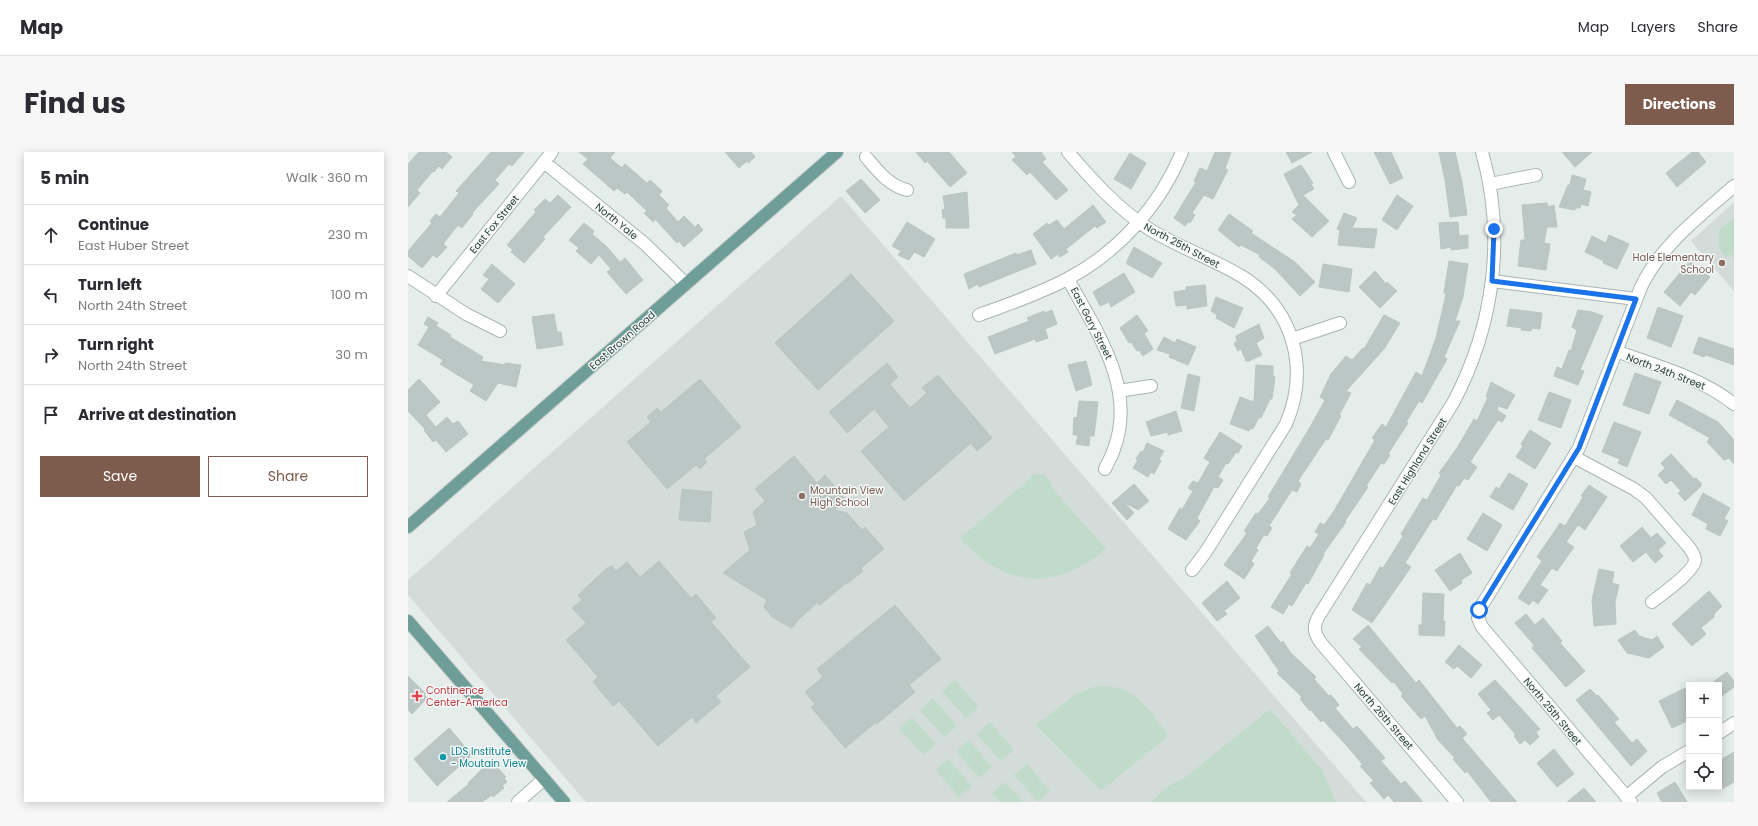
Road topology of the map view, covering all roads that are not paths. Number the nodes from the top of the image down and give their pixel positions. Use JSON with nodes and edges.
{"nodes":[{"id":1,"x":552,"y":152,"type":"edge"},
{"id":2,"x":837,"y":152,"type":"edge"},
{"id":3,"x":1068,"y":152,"type":"edge"},
{"id":4,"x":1182,"y":152,"type":"edge"},
{"id":5,"x":1334,"y":152,"type":"edge"},
{"id":6,"x":1482,"y":152,"type":"edge"},
{"id":7,"x":866,"y":157,"type":"dead end"},
{"id":8,"x":544,"y":162,"type":"junction"},
{"id":9,"x":1536,"y":175,"type":"dead end"},
{"id":10,"x":1349,"y":182,"type":"dead end"},
{"id":11,"x":1490,"y":184,"type":"junction"},
{"id":12,"x":1734,"y":186,"type":"edge"},
{"id":13,"x":907,"y":190,"type":"dead end"},
{"id":14,"x":1139,"y":222,"type":"junction"},
{"id":15,"x":408,"y":276,"type":"edge"},
{"id":16,"x":1068,"y":279,"type":"junction"},
{"id":17,"x":1492,"y":281,"type":"junction"},
{"id":18,"x":686,"y":284,"type":"junction"},
{"id":19,"x":436,"y":296,"type":"junction"},
{"id":20,"x":1636,"y":299,"type":"junction"},
{"id":21,"x":979,"y":315,"type":"dead end"},
{"id":22,"x":1340,"y":323,"type":"dead end"},
{"id":23,"x":500,"y":331,"type":"dead end"},
{"id":24,"x":1292,"y":339,"type":"junction"},
{"id":25,"x":1616,"y":351,"type":"junction"},
{"id":26,"x":1151,"y":386,"type":"dead end"},
{"id":27,"x":1120,"y":391,"type":"junction"},
{"id":28,"x":1734,"y":404,"type":"edge"},
{"id":29,"x":1574,"y":457,"type":"junction"},
{"id":30,"x":1105,"y":469,"type":"dead end"},
{"id":31,"x":408,"y":527,"type":"edge"},
{"id":32,"x":1192,"y":570,"type":"dead end"},
{"id":33,"x":1652,"y":602,"type":"dead end"},
{"id":34,"x":408,"y":621,"type":"edge"},
{"id":35,"x":1314,"y":629,"type":"joint"},
{"id":36,"x":1734,"y":723,"type":"edge"},
{"id":37,"x":1722,"y":731,"type":"edge"},
{"id":38,"x":1686,"y":753,"type":"edge"},
{"id":39,"x":544,"y":779,"type":"junction"},
{"id":40,"x":1628,"y":799,"type":"edge"},
{"id":41,"x":518,"y":802,"type":"edge"},
{"id":42,"x":564,"y":802,"type":"edge"},
{"id":43,"x":1457,"y":802,"type":"edge"}],
"edges":[{"from":1,"to":8,"type":"street","name":"East Fox Street"},
{"from":2,"to":18,"type":"main road","name":"East Brown Road"},
{"from":3,"to":14,"type":"street","name":"North 25th Street"},
{"from":4,"to":14,"type":"street"},
{"from":5,"to":10,"type":"street"},
{"from":6,"to":11,"type":"street"},
{"from":7,"to":13,"type":"street"},
{"from":8,"to":18,"type":"street","name":"North Yale"},
{"from":8,"to":19,"type":"street","name":"East Fox Street"},
{"from":9,"to":11,"type":"street"},
{"from":11,"to":17,"type":"street"},
{"from":12,"to":20,"type":"street"},
{"from":14,"to":16,"type":"street"},
{"from":14,"to":24,"type":"street","name":"North 25th Street"},
{"from":15,"to":19,"type":"street"},
{"from":16,"to":21,"type":"street"},
{"from":16,"to":27,"type":"street","name":"East Gary Street"},
{"from":17,"to":20,"type":"street"},
{"from":17,"to":35,"type":"street","name":"East Highland Street"},
{"from":18,"to":31,"type":"main road","name":"East Brown Road"},
{"from":19,"to":23,"type":"street"},
{"from":20,"to":25,"type":"street"},
{"from":22,"to":24,"type":"street"},
{"from":24,"to":32,"type":"street","name":"North 25th Street"},
{"from":25,"to":28,"type":"street","name":"North 24th Street"},
{"from":25,"to":29,"type":"street"},
{"from":26,"to":27,"type":"street"},
{"from":27,"to":30,"type":"street","name":"East Gary Street"},
{"from":29,"to":33,"type":"street"},
{"from":29,"to":40,"type":"street","name":"North 25th Street"},
{"from":34,"to":39,"type":"main road"},
{"from":35,"to":43,"type":"street","name":"North 26th Street"},
{"from":36,"to":37,"type":"street"},
{"from":38,"to":40,"type":"street"},
{"from":39,"to":41,"type":"street"},
{"from":39,"to":42,"type":"main road"}]}
